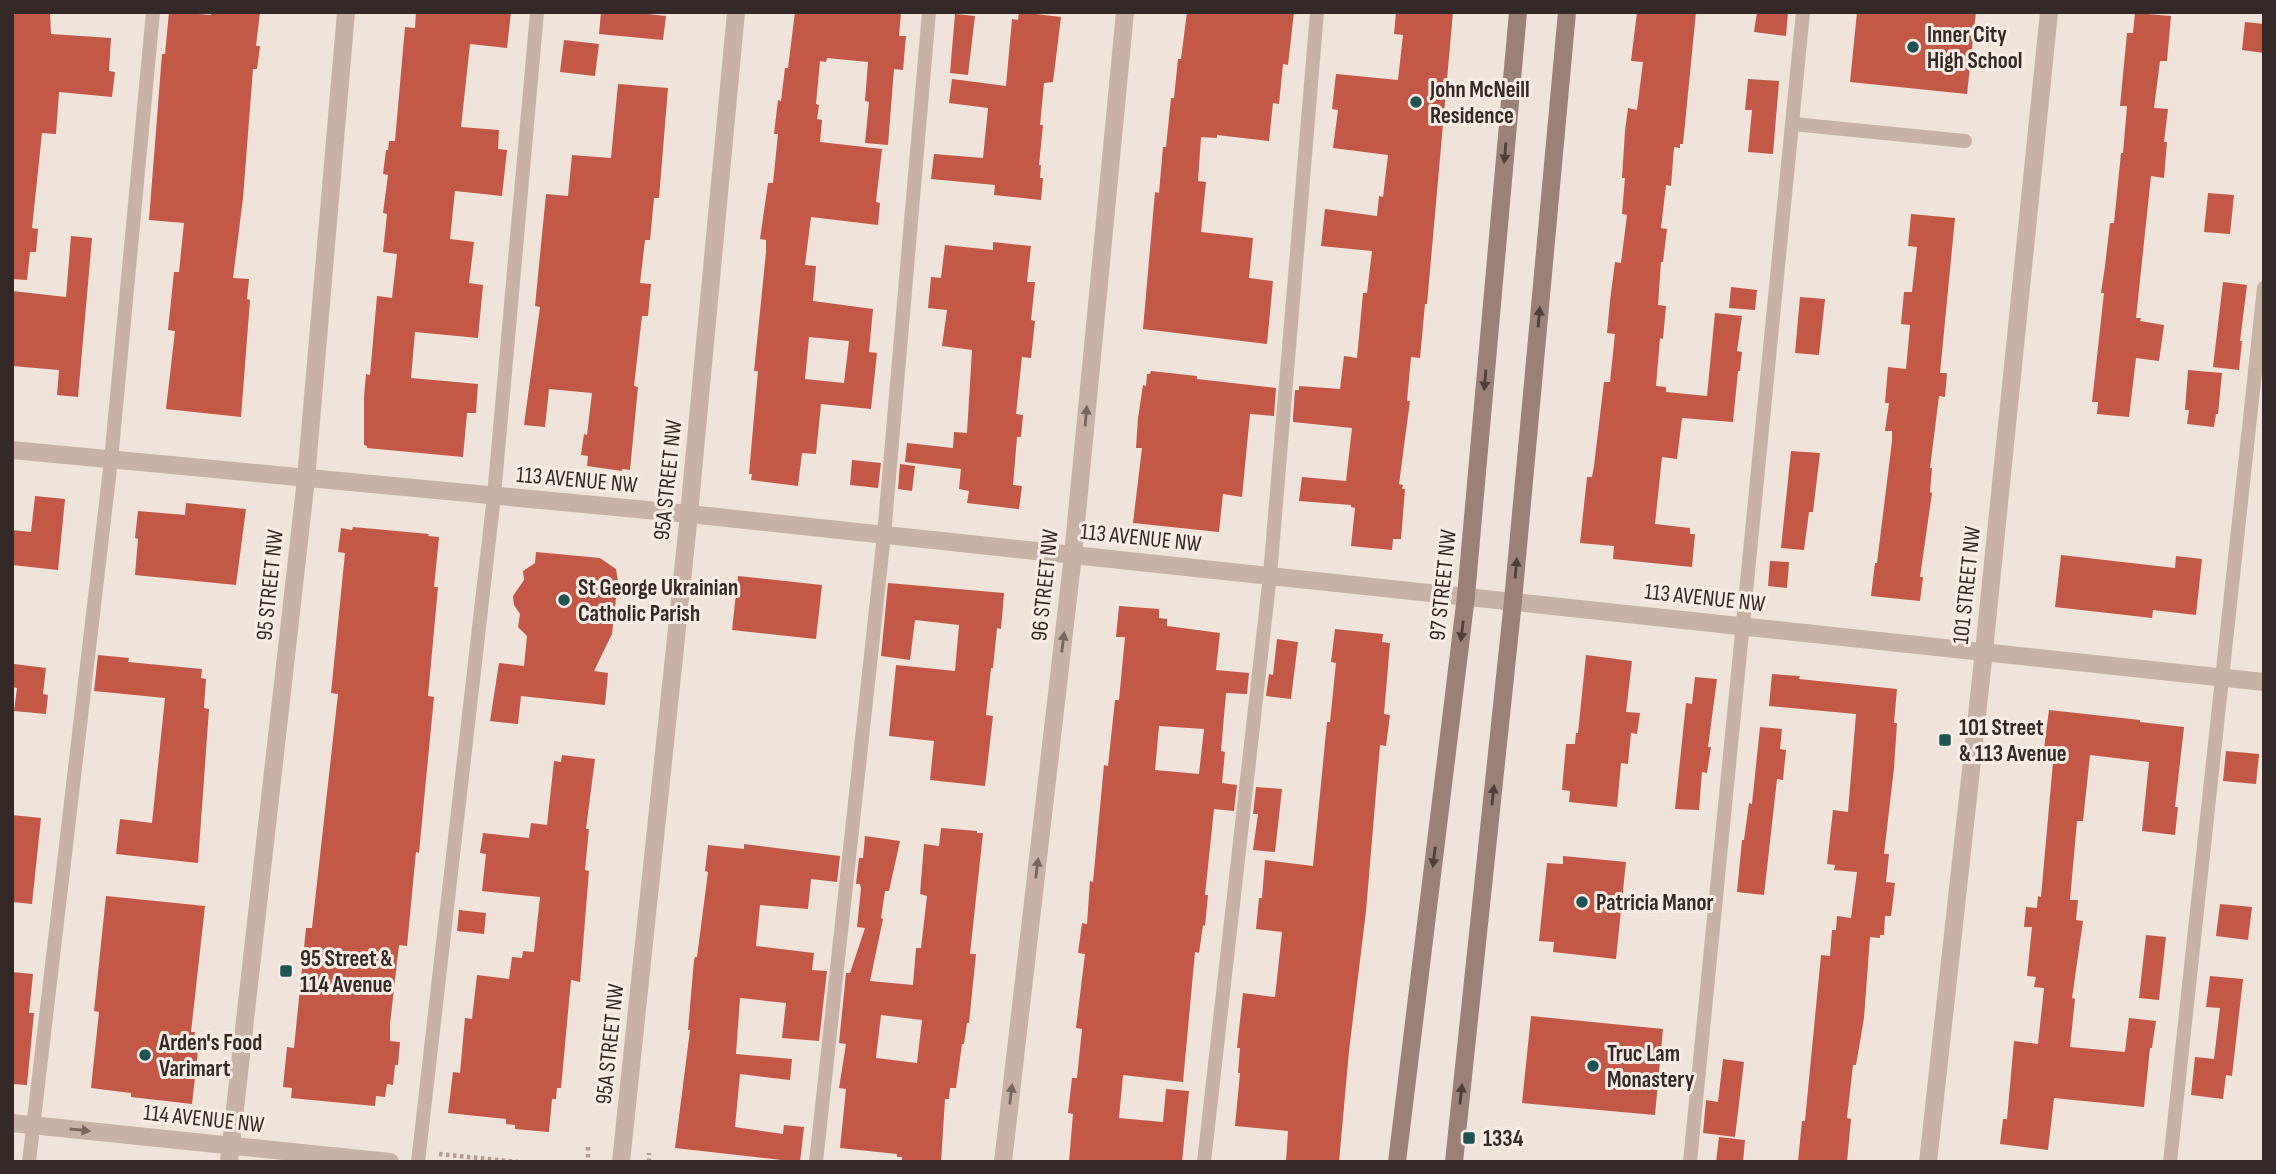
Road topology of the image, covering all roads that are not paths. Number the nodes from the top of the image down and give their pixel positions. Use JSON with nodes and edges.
{"nodes":[{"id":1,"x":153,"y":12,"type":"edge"},
{"id":2,"x":346,"y":12,"type":"edge"},
{"id":3,"x":537,"y":12,"type":"edge"},
{"id":4,"x":736,"y":12,"type":"edge"},
{"id":5,"x":929,"y":12,"type":"edge"},
{"id":6,"x":1125,"y":12,"type":"edge"},
{"id":7,"x":1317,"y":12,"type":"edge"},
{"id":8,"x":1518,"y":12,"type":"edge"},
{"id":9,"x":1567,"y":12,"type":"edge"},
{"id":10,"x":1803,"y":12,"type":"edge"},
{"id":11,"x":2049,"y":12,"type":"edge"},
{"id":12,"x":1793,"y":124,"type":"junction"},
{"id":13,"x":1965,"y":141,"type":"dead end"},
{"id":14,"x":2264,"y":288,"type":"edge"},
{"id":15,"x":12,"y":450,"type":"edge"},
{"id":16,"x":111,"y":460,"type":"junction"},
{"id":17,"x":306,"y":479,"type":"junction"},
{"id":18,"x":494,"y":496,"type":"junction"},
{"id":19,"x":689,"y":514,"type":"junction"},
{"id":20,"x":884,"y":535,"type":"junction"},
{"id":21,"x":1073,"y":555,"type":"junction"},
{"id":22,"x":1270,"y":575,"type":"junction"},
{"id":23,"x":1466,"y":596,"type":"junction"},
{"id":24,"x":1513,"y":601,"type":"junction"},
{"id":25,"x":1742,"y":626,"type":"junction"},
{"id":26,"x":1984,"y":651,"type":"junction"},
{"id":27,"x":2223,"y":677,"type":"junction"},
{"id":28,"x":2264,"y":682,"type":"edge"},
{"id":29,"x":12,"y":1123,"type":"edge"},
{"id":30,"x":32,"y":1125,"type":"junction"},
{"id":31,"x":230,"y":1154,"type":"edge"},
{"id":32,"x":29,"y":1162,"type":"edge"},
{"id":33,"x":390,"y":1162,"type":"edge"},
{"id":34,"x":418,"y":1162,"type":"edge"},
{"id":35,"x":621,"y":1162,"type":"edge"},
{"id":36,"x":816,"y":1162,"type":"edge"},
{"id":37,"x":1003,"y":1162,"type":"edge"},
{"id":38,"x":1204,"y":1162,"type":"edge"},
{"id":39,"x":1397,"y":1162,"type":"edge"},
{"id":40,"x":1454,"y":1162,"type":"edge"},
{"id":41,"x":1690,"y":1162,"type":"edge"},
{"id":42,"x":1927,"y":1162,"type":"edge"},
{"id":43,"x":2170,"y":1162,"type":"edge"}],
"edges":[{"from":1,"to":16,"type":"lane"},
{"from":2,"to":17,"type":"street","name":"95 STREET NW"},
{"from":3,"to":18,"type":"lane"},
{"from":4,"to":19,"type":"street","name":"95A STREET NW"},
{"from":5,"to":20,"type":"lane"},
{"from":21,"to":6,"type":"street","name":"96 STREET NW","one_way":true},
{"from":7,"to":22,"type":"lane"},
{"from":8,"to":23,"type":"main road","name":"97 STREET NW","one_way":true},
{"from":24,"to":9,"type":"main road","one_way":true},
{"from":10,"to":12,"type":"lane"},
{"from":11,"to":26,"type":"street","name":"101 STREET NW"},
{"from":12,"to":13,"type":"lane"},
{"from":12,"to":25,"type":"lane"},
{"from":14,"to":27,"type":"lane"},
{"from":15,"to":16,"type":"street","name":"113 AVENUE NW"},
{"from":16,"to":17,"type":"street","name":"113 AVENUE NW"},
{"from":16,"to":30,"type":"lane"},
{"from":17,"to":18,"type":"street","name":"113 AVENUE NW"},
{"from":17,"to":31,"type":"street","name":"95 STREET NW"},
{"from":18,"to":19,"type":"street","name":"113 AVENUE NW"},
{"from":18,"to":34,"type":"lane"},
{"from":19,"to":20,"type":"street","name":"113 AVENUE NW"},
{"from":19,"to":35,"type":"street","name":"95A STREET NW"},
{"from":20,"to":21,"type":"street","name":"113 AVENUE NW"},
{"from":20,"to":36,"type":"lane"},
{"from":21,"to":22,"type":"street","name":"113 AVENUE NW"},
{"from":37,"to":21,"type":"street","name":"96 STREET NW","one_way":true},
{"from":22,"to":23,"type":"street","name":"113 AVENUE NW"},
{"from":22,"to":38,"type":"lane"},
{"from":23,"to":24,"type":"street","name":"113 AVENUE NW"},
{"from":23,"to":39,"type":"main road","name":"97 STREET NW","one_way":true},
{"from":24,"to":25,"type":"street","name":"113 AVENUE NW"},
{"from":40,"to":24,"type":"main road","one_way":true},
{"from":25,"to":26,"type":"street","name":"113 AVENUE NW"},
{"from":25,"to":41,"type":"lane"},
{"from":26,"to":27,"type":"street","name":"113 AVENUE NW"},
{"from":26,"to":42,"type":"street","name":"101 STREET NW"},
{"from":27,"to":28,"type":"street","name":"113 AVENUE NW"},
{"from":27,"to":43,"type":"lane"},
{"from":29,"to":30,"type":"street","name":"114 AVENUE NW"},
{"from":30,"to":31,"type":"street","name":"114 AVENUE NW","one_way":true},
{"from":30,"to":32,"type":"lane"},
{"from":31,"to":33,"type":"street","name":"114 AVENUE NW"}]}
